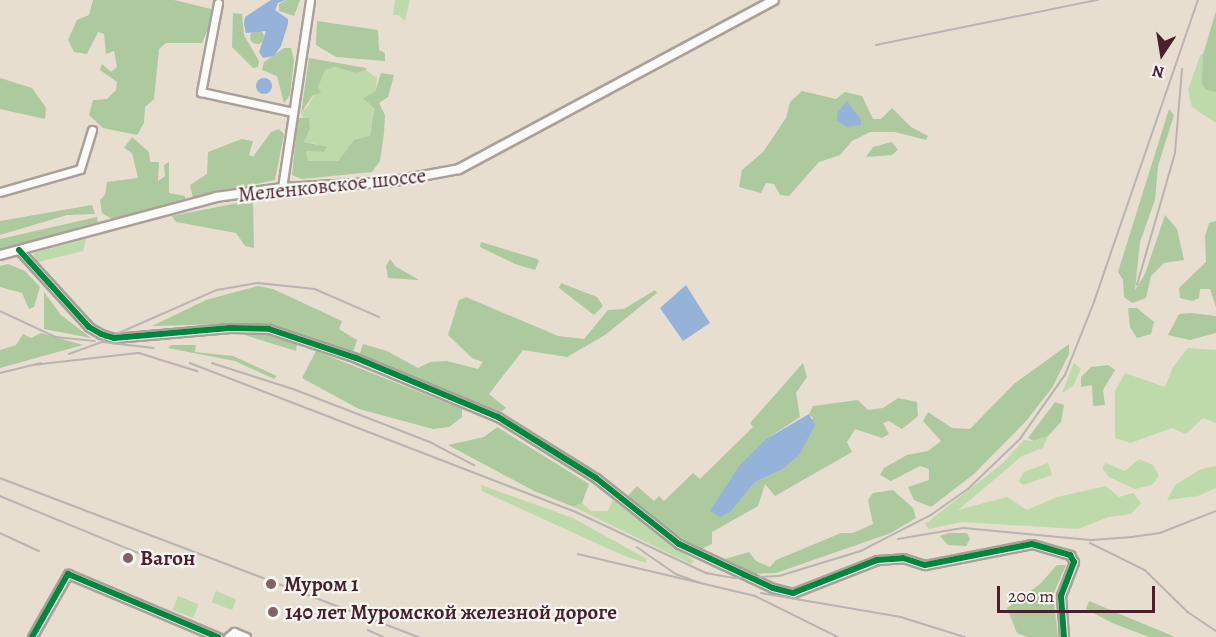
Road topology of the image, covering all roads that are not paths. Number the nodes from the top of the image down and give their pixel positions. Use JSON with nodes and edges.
{"nodes":[{"id":1,"x":310,"y":0,"type":"edge"},
{"id":2,"x":774,"y":0,"type":"edge"},
{"id":3,"x":218,"y":3,"type":"dead end"},
{"id":4,"x":293,"y":112,"type":"junction"},
{"id":5,"x":92,"y":130,"type":"dead end"},
{"id":6,"x":282,"y":188,"type":"junction"},
{"id":7,"x":0,"y":192,"type":"edge"},
{"id":8,"x":19,"y":250,"type":"junction"},
{"id":9,"x":0,"y":255,"type":"edge"},
{"id":10,"x":231,"y":635,"type":"edge"},
{"id":11,"x":32,"y":637,"type":"edge"},
{"id":12,"x":218,"y":637,"type":"edge"},
{"id":13,"x":246,"y":637,"type":"edge"},
{"id":14,"x":1064,"y":637,"type":"edge"}],
"edges":[{"from":1,"to":4,"type":"street"},
{"from":2,"to":6,"type":"main road","name":"Меленковское шоссе"},
{"from":3,"to":4,"type":"street"},
{"from":4,"to":6,"type":"street"},
{"from":5,"to":7,"type":"street"},
{"from":6,"to":8,"type":"main road","name":"Меленковское шоссе"},
{"from":8,"to":9,"type":"main road","name":"Меленковское шоссе"},
{"from":8,"to":14,"type":"street"},
{"from":10,"to":13,"type":"street"},
{"from":11,"to":12,"type":"street"}]}
